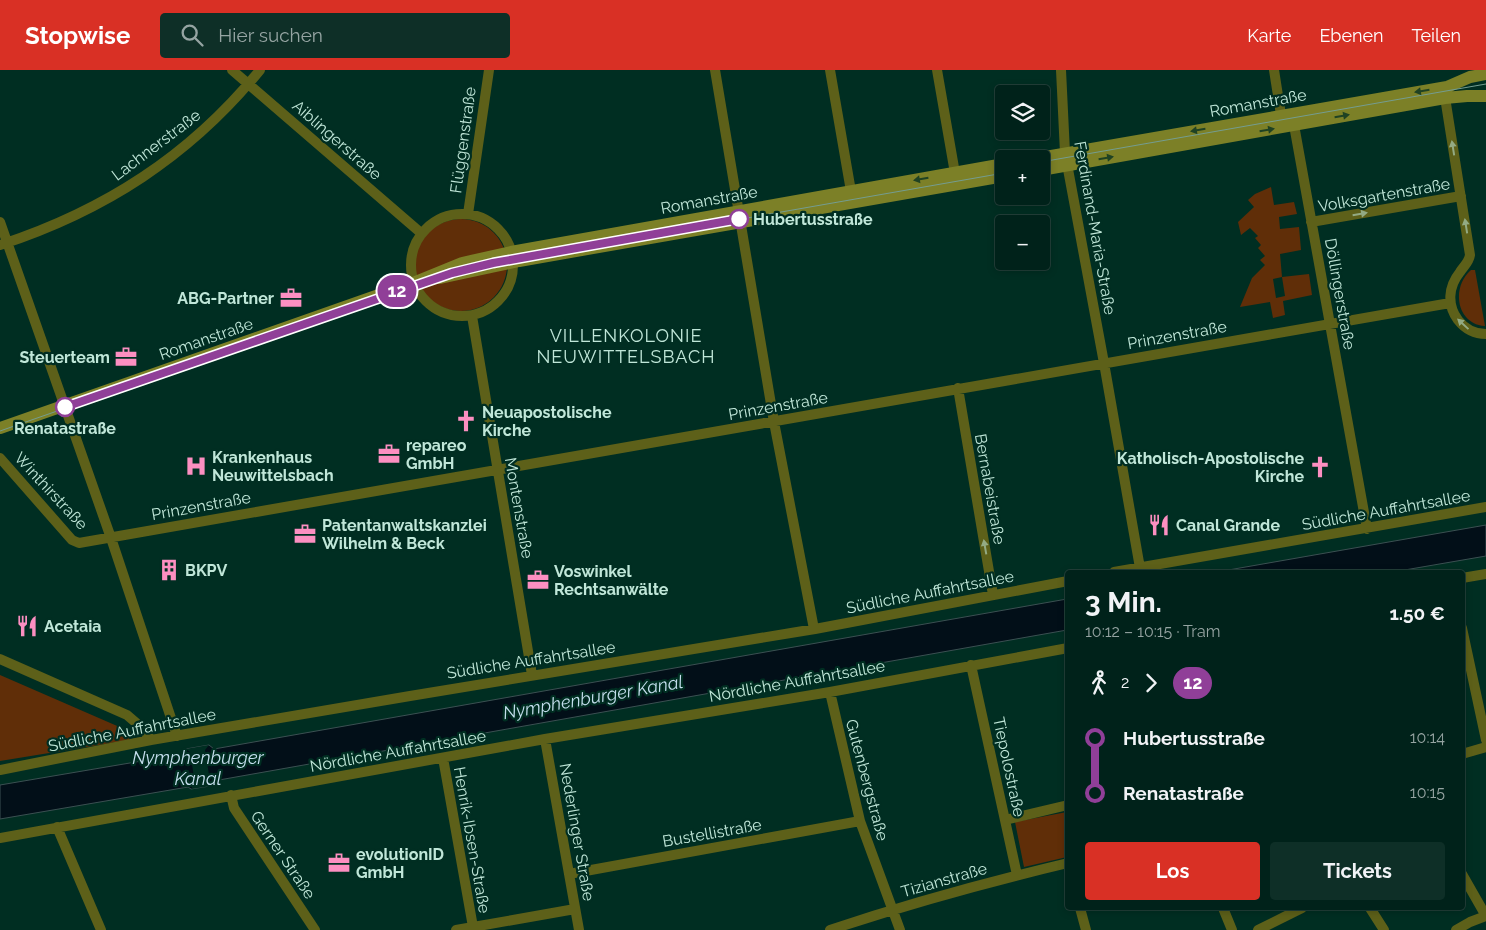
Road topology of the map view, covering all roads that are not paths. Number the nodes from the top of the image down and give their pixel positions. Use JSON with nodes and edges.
{"nodes":[{"id":1,"x":232,"y":70,"type":"edge"},
{"id":2,"x":260,"y":70,"type":"edge"},
{"id":3,"x":489,"y":70,"type":"edge"},
{"id":4,"x":715,"y":70,"type":"edge"},
{"id":5,"x":830,"y":70,"type":"edge"},
{"id":6,"x":937,"y":70,"type":"edge"},
{"id":7,"x":1061,"y":70,"type":"edge"},
{"id":8,"x":1274,"y":70,"type":"edge"},
{"id":9,"x":1486,"y":74,"type":"edge"},
{"id":10,"x":248,"y":84,"type":"junction"},
{"id":11,"x":1444,"y":93,"type":"junction"},
{"id":12,"x":1486,"y":96,"type":"edge"},
{"id":13,"x":1281,"y":116,"type":"junction"},
{"id":14,"x":1294,"y":125,"type":"junction"},
{"id":15,"x":1050,"y":159,"type":"edge"},
{"id":16,"x":1066,"y":159,"type":"junction"},
{"id":17,"x":1050,"y":166,"type":"edge"},
{"id":18,"x":995,"y":167,"type":"edge"},
{"id":19,"x":995,"y":177,"type":"edge"},
{"id":20,"x":956,"y":179,"type":"junction"},
{"id":21,"x":1461,"y":196,"type":"junction"},
{"id":22,"x":852,"y":197,"type":"junction"},
{"id":23,"x":468,"y":214,"type":"junction"},
{"id":24,"x":739,"y":217,"type":"junction"},
{"id":25,"x":0,"y":222,"type":"edge"},
{"id":26,"x":1312,"y":222,"type":"junction"},
{"id":27,"x":421,"y":233,"type":"junction"},
{"id":28,"x":4,"y":244,"type":"edge"},
{"id":29,"x":512,"y":257,"type":"junction"},
{"id":30,"x":418,"y":282,"type":"junction"},
{"id":31,"x":1450,"y":303,"type":"junction"},
{"id":32,"x":472,"y":316,"type":"junction"},
{"id":33,"x":1330,"y":324,"type":"junction"},
{"id":34,"x":1486,"y":334,"type":"edge"},
{"id":35,"x":1104,"y":363,"type":"junction"},
{"id":36,"x":958,"y":388,"type":"junction"},
{"id":37,"x":65,"y":405,"type":"junction"},
{"id":38,"x":774,"y":422,"type":"junction"},
{"id":39,"x":0,"y":428,"type":"edge"},
{"id":40,"x":0,"y":458,"type":"edge"},
{"id":41,"x":498,"y":471,"type":"junction"},
{"id":42,"x":1486,"y":507,"type":"edge"},
{"id":43,"x":1366,"y":529,"type":"junction"},
{"id":44,"x":111,"y":538,"type":"junction"},
{"id":45,"x":1140,"y":568,"type":"junction"},
{"id":46,"x":1127,"y":570,"type":"edge"},
{"id":47,"x":1486,"y":574,"type":"edge"},
{"id":48,"x":1465,"y":578,"type":"edge"},
{"id":49,"x":1065,"y":582,"type":"edge"},
{"id":50,"x":993,"y":595,"type":"junction"},
{"id":51,"x":814,"y":629,"type":"junction"},
{"id":52,"x":1465,"y":642,"type":"edge"},
{"id":53,"x":1065,"y":649,"type":"edge"},
{"id":54,"x":0,"y":658,"type":"edge"},
{"id":55,"x":971,"y":665,"type":"junction"},
{"id":56,"x":532,"y":676,"type":"junction"},
{"id":57,"x":830,"y":692,"type":"junction"},
{"id":58,"x":177,"y":736,"type":"junction"},
{"id":59,"x":151,"y":740,"type":"junction"},
{"id":60,"x":545,"y":740,"type":"junction"},
{"id":61,"x":1486,"y":740,"type":"edge"},
{"id":62,"x":1486,"y":747,"type":"edge"},
{"id":63,"x":1465,"y":753,"type":"edge"},
{"id":64,"x":442,"y":758,"type":"junction"},
{"id":65,"x":0,"y":770,"type":"edge"},
{"id":66,"x":231,"y":796,"type":"junction"},
{"id":67,"x":1065,"y":806,"type":"edge"},
{"id":68,"x":1005,"y":820,"type":"junction"},
{"id":69,"x":860,"y":821,"type":"junction"},
{"id":70,"x":58,"y":827,"type":"junction"},
{"id":71,"x":0,"y":838,"type":"edge"},
{"id":72,"x":1065,"y":864,"type":"edge"},
{"id":73,"x":569,"y":874,"type":"junction"},
{"id":74,"x":1017,"y":875,"type":"junction"},
{"id":75,"x":1465,"y":879,"type":"edge"},
{"id":76,"x":575,"y":909,"type":"junction"},
{"id":77,"x":892,"y":910,"type":"junction"},
{"id":78,"x":1081,"y":910,"type":"edge"},
{"id":79,"x":1224,"y":910,"type":"edge"},
{"id":80,"x":1298,"y":910,"type":"edge"},
{"id":81,"x":1371,"y":910,"type":"edge"},
{"id":82,"x":1486,"y":916,"type":"edge"},
{"id":83,"x":473,"y":927,"type":"junction"},
{"id":84,"x":101,"y":930,"type":"edge"},
{"id":85,"x":315,"y":930,"type":"edge"},
{"id":86,"x":456,"y":930,"type":"edge"},
{"id":87,"x":579,"y":930,"type":"edge"},
{"id":88,"x":830,"y":930,"type":"edge"},
{"id":89,"x":900,"y":930,"type":"edge"},
{"id":90,"x":1086,"y":930,"type":"edge"},
{"id":91,"x":1232,"y":930,"type":"edge"},
{"id":92,"x":1258,"y":930,"type":"edge"},
{"id":93,"x":1384,"y":930,"type":"edge"},
{"id":94,"x":1456,"y":930,"type":"edge"}],
"edges":[{"from":1,"to":10,"type":"street","name":"Aiblingerstraße"},
{"from":2,"to":10,"type":"street","name":"Lachnerstraße"},
{"from":3,"to":23,"type":"street","name":"Flüggenstraße"},
{"from":4,"to":24,"type":"street"},
{"from":5,"to":22,"type":"street"},
{"from":6,"to":20,"type":"street"},
{"from":7,"to":16,"type":"street","name":"Ferdinand-Maria-Straße"},
{"from":8,"to":13,"type":"street"},
{"from":9,"to":11,"type":"main road","name":"Romanstraße"},
{"from":10,"to":27,"type":"street","name":"Aiblingerstraße"},
{"from":10,"to":28,"type":"street","name":"Lachnerstraße"},
{"from":11,"to":12,"type":"main road","name":"Romanstraße"},
{"from":11,"to":13,"type":"main road","name":"Romanstraße","one_way":true},
{"from":14,"to":11,"type":"main road","name":"Romanstraße","one_way":true},
{"from":21,"to":11,"type":"street","one_way":true},
{"from":13,"to":14,"type":"street"},
{"from":13,"to":16,"type":"main road","name":"Romanstraße","one_way":true},
{"from":16,"to":14,"type":"main road","name":"Romanstraße","one_way":true},
{"from":14,"to":26,"type":"street","name":"Döllingerstraße"},
{"from":15,"to":16,"type":"main road","name":"Romanstraße"},
{"from":16,"to":17,"type":"main road","name":"Romanstraße"},
{"from":16,"to":35,"type":"street","name":"Ferdinand-Maria-Straße"},
{"from":18,"to":20,"type":"main road","name":"Romanstraße"},
{"from":19,"to":20,"type":"main road","name":"Romanstraße"},
{"from":20,"to":22,"type":"main road","name":"Romanstraße"},
{"from":26,"to":21,"type":"street","name":"Volksgartenstraße","one_way":true},
{"from":31,"to":21,"type":"street","one_way":true},
{"from":22,"to":24,"type":"main road","name":"Romanstraße"},
{"from":23,"to":27,"type":"street"},
{"from":23,"to":29,"type":"street"},
{"from":24,"to":29,"type":"main road","name":"Romanstraße"},
{"from":24,"to":38,"type":"street"},
{"from":25,"to":28,"type":"street"},
{"from":26,"to":33,"type":"street","name":"Döllingerstraße"},
{"from":27,"to":30,"type":"street"},
{"from":28,"to":37,"type":"street"},
{"from":29,"to":30,"type":"main road","name":"Romanstraße"},
{"from":29,"to":32,"type":"street"},
{"from":30,"to":32,"type":"street"},
{"from":30,"to":37,"type":"main road","name":"Romanstraße"},
{"from":31,"to":33,"type":"street","name":"Prinzenstraße"},
{"from":34,"to":31,"type":"street","one_way":true},
{"from":32,"to":41,"type":"street","name":"Montenstraße"},
{"from":33,"to":35,"type":"street","name":"Prinzenstraße"},
{"from":33,"to":43,"type":"street","name":"Döllingerstraße"},
{"from":35,"to":36,"type":"street","name":"Prinzenstraße"},
{"from":35,"to":45,"type":"street","name":"Ferdinand-Maria-Straße"},
{"from":36,"to":38,"type":"street","name":"Prinzenstraße"},
{"from":50,"to":36,"type":"street","name":"Bernabeistraße","one_way":true},
{"from":37,"to":39,"type":"main road","name":"Romanstraße"},
{"from":37,"to":44,"type":"street"},
{"from":38,"to":41,"type":"street","name":"Prinzenstraße"},
{"from":38,"to":51,"type":"street"},
{"from":40,"to":44,"type":"street","name":"Winthirstraße"},
{"from":41,"to":44,"type":"street","name":"Prinzenstraße"},
{"from":41,"to":56,"type":"street","name":"Montenstraße"},
{"from":42,"to":43,"type":"street","name":"Südliche Auffahrtsallee"},
{"from":43,"to":45,"type":"street","name":"Südliche Auffahrtsallee"},
{"from":44,"to":58,"type":"street"},
{"from":45,"to":46,"type":"street","name":"Südliche Auffahrtsallee"},
{"from":47,"to":48,"type":"street"},
{"from":49,"to":50,"type":"street","name":"Südliche Auffahrtsallee"},
{"from":50,"to":51,"type":"street","name":"Südliche Auffahrtsallee"},
{"from":51,"to":56,"type":"street","name":"Südliche Auffahrtsallee"},
{"from":52,"to":61,"type":"street"},
{"from":53,"to":55,"type":"street","name":"Nördliche Auffahrtsallee"},
{"from":54,"to":59,"type":"street"},
{"from":55,"to":57,"type":"street","name":"Nördliche Auffahrtsallee"},
{"from":55,"to":68,"type":"street","name":"Tiepolostraße"},
{"from":56,"to":58,"type":"street","name":"Südliche Auffahrtsallee"},
{"from":57,"to":60,"type":"street","name":"Nördliche Auffahrtsallee"},
{"from":57,"to":69,"type":"street","name":"Gutenbergstraße"},
{"from":58,"to":59,"type":"street","name":"Südliche Auffahrtsallee"},
{"from":59,"to":65,"type":"street","name":"Südliche Auffahrtsallee"},
{"from":60,"to":64,"type":"street","name":"Nördliche Auffahrtsallee"},
{"from":60,"to":73,"type":"street","name":"Nederlinger Straße"},
{"from":62,"to":63,"type":"street"},
{"from":64,"to":66,"type":"street","name":"Nördliche Auffahrtsallee"},
{"from":64,"to":83,"type":"street","name":"Henrik-Ibsen-Straße"},
{"from":66,"to":70,"type":"street","name":"Nördliche Auffahrtsallee"},
{"from":66,"to":85,"type":"street","name":"Gerner Straße"},
{"from":67,"to":68,"type":"street"},
{"from":68,"to":74,"type":"street","name":"Tiepolostraße"},
{"from":69,"to":73,"type":"street","name":"Bustellistraße"},
{"from":69,"to":77,"type":"street","name":"Gutenbergstraße"},
{"from":70,"to":71,"type":"street","name":"Nördliche Auffahrtsallee"},
{"from":70,"to":84,"type":"street"},
{"from":72,"to":74,"type":"street","name":"Tizianstraße"},
{"from":73,"to":76,"type":"street","name":"Nederlinger Straße"},
{"from":74,"to":77,"type":"street","name":"Tizianstraße"},
{"from":75,"to":82,"type":"street"},
{"from":76,"to":83,"type":"street"},
{"from":76,"to":87,"type":"street","name":"Nederlinger Straße"},
{"from":77,"to":88,"type":"street","name":"Tizianstraße"},
{"from":77,"to":89,"type":"street","name":"Gutenbergstraße"},
{"from":78,"to":90,"type":"street"},
{"from":79,"to":91,"type":"street"},
{"from":80,"to":92,"type":"street"},
{"from":81,"to":93,"type":"street"},
{"from":82,"to":94,"type":"street"},
{"from":83,"to":86,"type":"street"}]}
